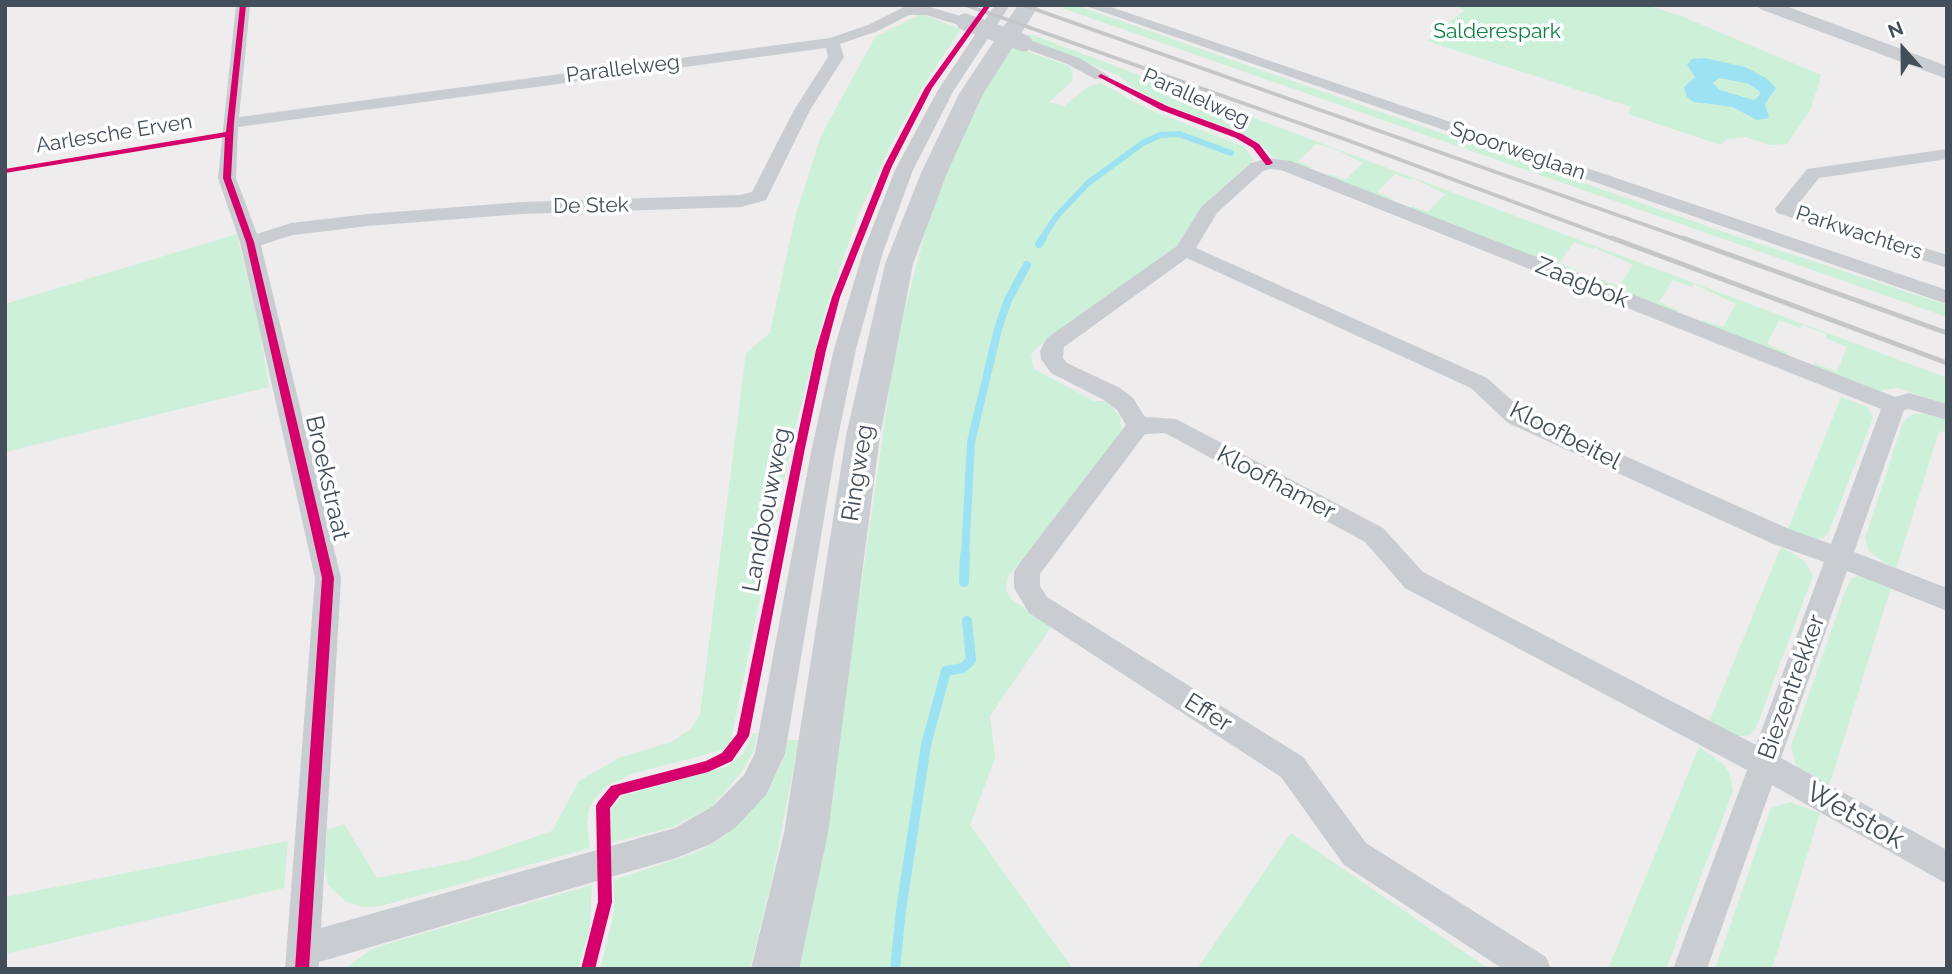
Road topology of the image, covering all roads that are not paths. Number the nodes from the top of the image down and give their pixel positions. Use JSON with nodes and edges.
{"nodes":[{"id":1,"x":243,"y":5,"type":"edge"},
{"id":2,"x":1003,"y":5,"type":"edge"},
{"id":3,"x":1029,"y":5,"type":"edge"},
{"id":4,"x":1090,"y":5,"type":"edge"},
{"id":5,"x":1766,"y":5,"type":"edge"},
{"id":6,"x":832,"y":42,"type":"junction"},
{"id":7,"x":1947,"y":73,"type":"edge"},
{"id":8,"x":1101,"y":76,"type":"dead end"},
{"id":9,"x":230,"y":123,"type":"junction"},
{"id":10,"x":1947,"y":154,"type":"edge"},
{"id":11,"x":250,"y":242,"type":"junction"},
{"id":12,"x":1185,"y":250,"type":"junction"},
{"id":13,"x":1947,"y":262,"type":"edge"},
{"id":14,"x":1947,"y":297,"type":"edge"},
{"id":15,"x":1894,"y":405,"type":"junction"},
{"id":16,"x":1947,"y":412,"type":"edge"},
{"id":17,"x":1138,"y":426,"type":"junction"},
{"id":18,"x":1838,"y":556,"type":"junction"},
{"id":19,"x":1947,"y":600,"type":"edge"},
{"id":20,"x":1764,"y":764,"type":"junction"},
{"id":21,"x":1947,"y":868,"type":"edge"},
{"id":22,"x":303,"y":959,"type":"edge"},
{"id":23,"x":775,"y":969,"type":"edge"},
{"id":24,"x":1534,"y":969,"type":"edge"},
{"id":25,"x":1690,"y":969,"type":"edge"}],
"edges":[{"from":1,"to":9,"type":"street","name":"Broekstraat"},
{"from":2,"to":22,"type":"street","name":"Landbouwweg"},
{"from":3,"to":23,"type":"main road","name":"Ringweg"},
{"from":4,"to":14,"type":"street","name":"Spoorweglaan"},
{"from":5,"to":7,"type":"street"},
{"from":6,"to":8,"type":"street","name":"Parallelweg","bridge":true},
{"from":6,"to":9,"type":"street","name":"Parallelweg"},
{"from":6,"to":11,"type":"street","name":"De Stek"},
{"from":9,"to":11,"type":"street","name":"Broekstraat"},
{"from":10,"to":13,"type":"street","name":"Parkwachters"},
{"from":11,"to":22,"type":"street","name":"Broekstraat"},
{"from":12,"to":15,"type":"street","name":"Zaagbok"},
{"from":12,"to":17,"type":"street"},
{"from":12,"to":18,"type":"street","name":"Kloofbeitel"},
{"from":15,"to":16,"type":"street","name":"Zaagbok"},
{"from":15,"to":18,"type":"street","name":"Biezentrekker"},
{"from":17,"to":20,"type":"street","name":"Kloofhamer"},
{"from":17,"to":24,"type":"street","name":"Effer"},
{"from":18,"to":19,"type":"street","name":"Kloofbeitel"},
{"from":18,"to":20,"type":"street","name":"Biezentrekker"},
{"from":20,"to":21,"type":"street","name":"Wetstok"},
{"from":20,"to":25,"type":"street","name":"Biezentrekker"}]}
